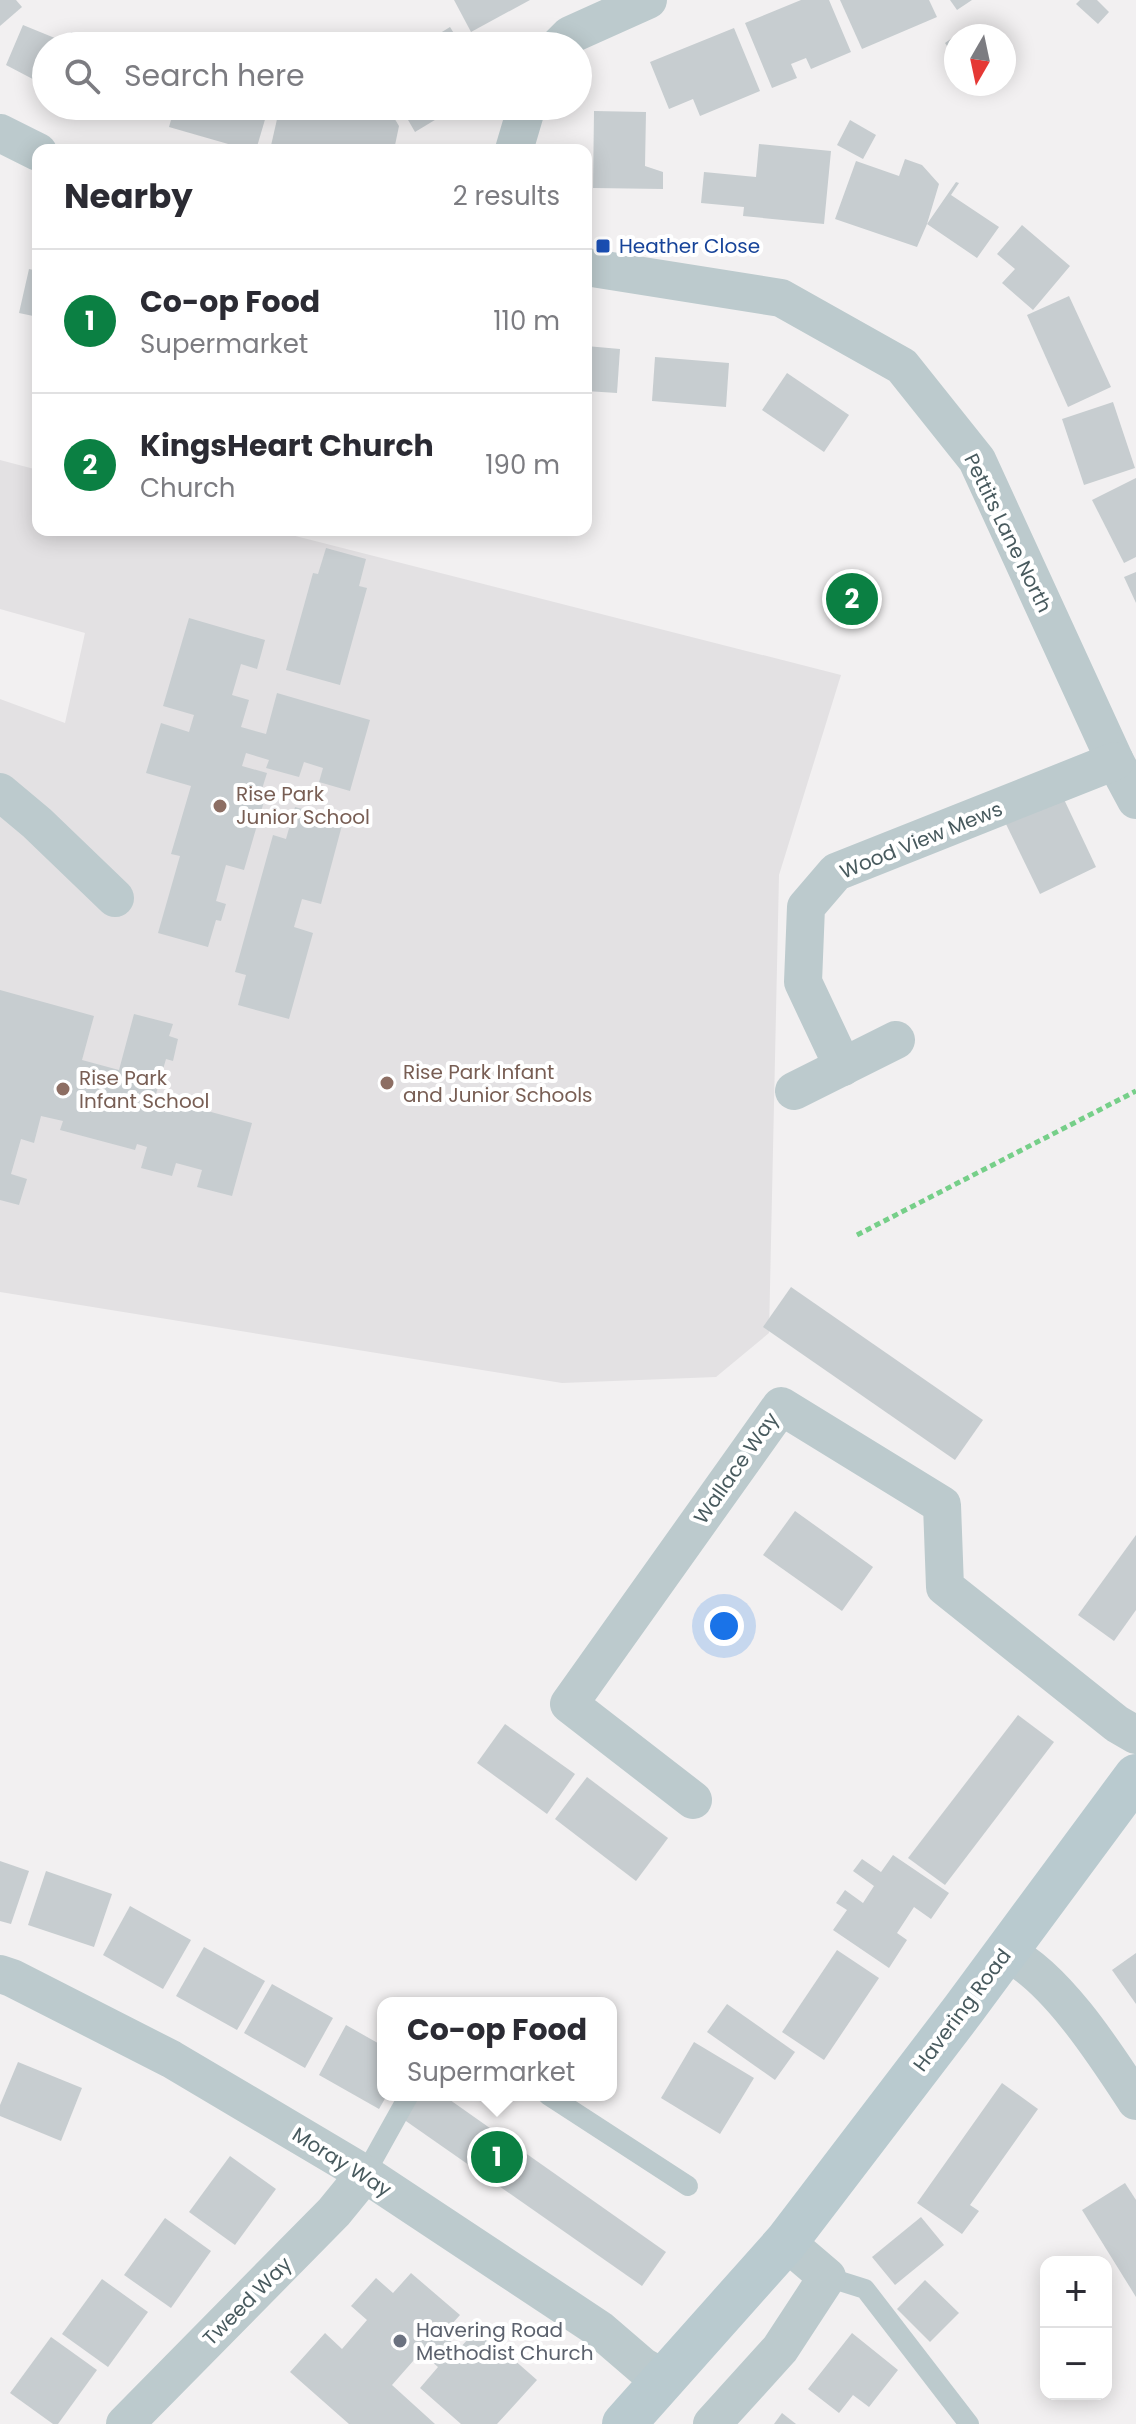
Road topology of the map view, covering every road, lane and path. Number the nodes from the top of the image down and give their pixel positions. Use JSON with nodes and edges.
{"nodes":[{"id":1,"x":648,"y":0,"type":"edge"},
{"id":2,"x":577,"y":32,"type":"edge"},
{"id":3,"x":523,"y":120,"type":"edge"},
{"id":4,"x":0,"y":133,"type":"edge"},
{"id":5,"x":516,"y":144,"type":"edge"},
{"id":6,"x":32,"y":149,"type":"edge"},
{"id":7,"x":592,"y":268,"type":"edge"},
{"id":8,"x":1115,"y":761,"type":"junction"},
{"id":9,"x":0,"y":792,"type":"edge"},
{"id":10,"x":1136,"y":800,"type":"edge"},
{"id":11,"x":115,"y":898,"type":"dead end"},
{"id":12,"x":896,"y":1040,"type":"dead end"},
{"id":13,"x":843,"y":1067,"type":"junction"},
{"id":14,"x":794,"y":1091,"type":"dead end"},
{"id":15,"x":1136,"y":1091,"type":"edge"},
{"id":16,"x":857,"y":1235,"type":"dead end"},
{"id":17,"x":1136,"y":1735,"type":"edge"},
{"id":18,"x":1136,"y":1776,"type":"edge"},
{"id":19,"x":693,"y":1800,"type":"dead end"},
{"id":20,"x":1005,"y":1952,"type":"junction"},
{"id":21,"x":0,"y":1974,"type":"edge"},
{"id":22,"x":406,"y":2101,"type":"edge"},
{"id":23,"x":557,"y":2101,"type":"edge"},
{"id":24,"x":1136,"y":2101,"type":"edge"},
{"id":25,"x":365,"y":2174,"type":"junction"},
{"id":26,"x":688,"y":2186,"type":"dead end"},
{"id":27,"x":786,"y":2242,"type":"junction"},
{"id":28,"x":827,"y":2277,"type":"junction"},
{"id":29,"x":665,"y":2379,"type":"junction"},
{"id":30,"x":125,"y":2424,"type":"edge"},
{"id":31,"x":624,"y":2424,"type":"edge"},
{"id":32,"x":712,"y":2424,"type":"edge"},
{"id":33,"x":969,"y":2424,"type":"edge"}],
"edges":[{"from":1,"to":2,"type":"street"},
{"from":3,"to":5,"type":"street"},
{"from":4,"to":6,"type":"street"},
{"from":7,"to":8,"type":"street","name":"Pettits Lane North"},
{"from":8,"to":10,"type":"street","name":"Pettits Lane North"},
{"from":8,"to":13,"type":"street","name":"Wood View Mews"},
{"from":9,"to":11,"type":"street"},
{"from":12,"to":13,"type":"street"},
{"from":13,"to":14,"type":"street"},
{"from":15,"to":16,"type":"path"},
{"from":17,"to":19,"type":"street","name":"Wallace Way"},
{"from":18,"to":20,"type":"main road","name":"Havering Road"},
{"from":20,"to":24,"type":"street"},
{"from":20,"to":27,"type":"main road","name":"Havering Road"},
{"from":21,"to":25,"type":"street","name":"Moray Way"},
{"from":22,"to":25,"type":"lane"},
{"from":23,"to":26,"type":"lane"},
{"from":25,"to":29,"type":"street","name":"Moray Way"},
{"from":25,"to":30,"type":"street","name":"Tweed Way"},
{"from":27,"to":28,"type":"street"},
{"from":27,"to":29,"type":"main road","name":"Havering Road"},
{"from":28,"to":32,"type":"street"},
{"from":28,"to":33,"type":"lane"},
{"from":29,"to":31,"type":"main road","name":"Havering Road"}]}
